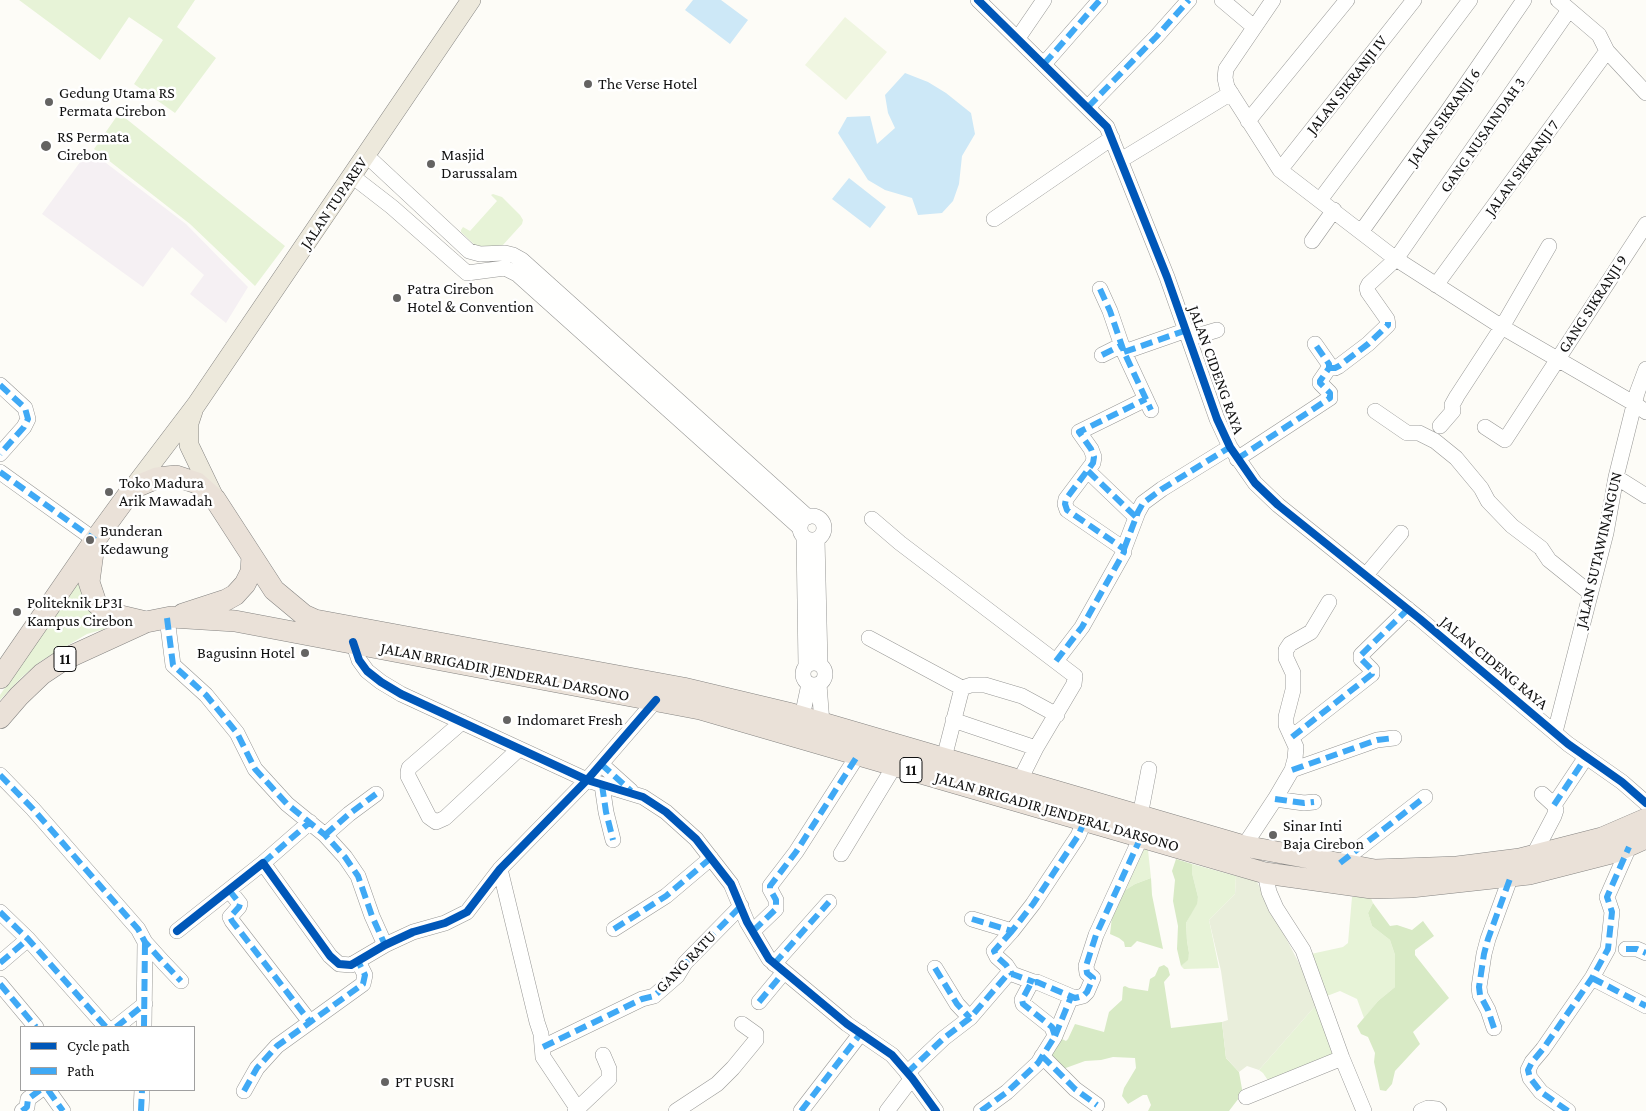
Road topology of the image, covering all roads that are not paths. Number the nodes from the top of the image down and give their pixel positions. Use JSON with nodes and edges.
{"nodes":[{"id":1,"x":471,"y":0,"type":"edge"},
{"id":2,"x":978,"y":0,"type":"edge"},
{"id":3,"x":1044,"y":0,"type":"edge"},
{"id":4,"x":1100,"y":0,"type":"edge"},
{"id":5,"x":1188,"y":0,"type":"edge"},
{"id":6,"x":1223,"y":0,"type":"edge"},
{"id":7,"x":1273,"y":0,"type":"edge"},
{"id":8,"x":1347,"y":0,"type":"edge"},
{"id":9,"x":1414,"y":0,"type":"edge"},
{"id":10,"x":1470,"y":0,"type":"edge"},
{"id":11,"x":1524,"y":0,"type":"edge"},
{"id":12,"x":1564,"y":5,"type":"edge"},
{"id":13,"x":1254,"y":26,"type":"junction"},
{"id":14,"x":1018,"y":38,"type":"junction"},
{"id":15,"x":1607,"y":51,"type":"junction"},
{"id":16,"x":1044,"y":64,"type":"junction"},
{"id":17,"x":1231,"y":93,"type":"junction"},
{"id":18,"x":1646,"y":93,"type":"edge"},
{"id":19,"x":1088,"y":107,"type":"junction"},
{"id":20,"x":1248,"y":121,"type":"junction"},
{"id":21,"x":1112,"y":138,"type":"junction"},
{"id":22,"x":1121,"y":160,"type":"junction"},
{"id":23,"x":377,"y":167,"type":"junction"},
{"id":24,"x":1280,"y":170,"type":"junction"},
{"id":25,"x":365,"y":186,"type":"junction"},
{"id":26,"x":1320,"y":200,"type":"junction"},
{"id":27,"x":1334,"y":210,"type":"junction"},
{"id":28,"x":994,"y":219,"type":"dead end"},
{"id":29,"x":1646,"y":224,"type":"edge"},
{"id":30,"x":1361,"y":232,"type":"junction"},
{"id":31,"x":1312,"y":241,"type":"dead end"},
{"id":32,"x":1549,"y":246,"type":"dead end"},
{"id":33,"x":1396,"y":259,"type":"junction"},
{"id":34,"x":1436,"y":285,"type":"junction"},
{"id":35,"x":1100,"y":289,"type":"dead end"},
{"id":36,"x":1502,"y":326,"type":"junction"},
{"id":37,"x":590,"y":330,"type":"junction"},
{"id":38,"x":1217,"y":330,"type":"dead end"},
{"id":39,"x":1188,"y":334,"type":"junction"},
{"id":40,"x":1315,"y":344,"type":"dead end"},
{"id":41,"x":1123,"y":349,"type":"junction"},
{"id":42,"x":1102,"y":354,"type":"dead end"},
{"id":43,"x":1557,"y":359,"type":"junction"},
{"id":44,"x":1329,"y":368,"type":"junction"},
{"id":45,"x":1646,"y":369,"type":"edge"},
{"id":46,"x":0,"y":385,"type":"edge"},
{"id":47,"x":196,"y":405,"type":"junction"},
{"id":48,"x":1640,"y":408,"type":"edge"},
{"id":49,"x":1375,"y":411,"type":"dead end"},
{"id":50,"x":1440,"y":426,"type":"dead end"},
{"id":51,"x":1485,"y":427,"type":"dead end"},
{"id":52,"x":1233,"y":453,"type":"junction"},
{"id":53,"x":0,"y":454,"type":"edge"},
{"id":54,"x":1088,"y":471,"type":"junction"},
{"id":55,"x":0,"y":472,"type":"edge"},
{"id":56,"x":1616,"y":477,"type":"junction"},
{"id":57,"x":133,"y":488,"type":"junction"},
{"id":58,"x":1646,"y":496,"type":"edge"},
{"id":59,"x":215,"y":499,"type":"junction"},
{"id":60,"x":1136,"y":516,"type":"junction"},
{"id":61,"x":872,"y":519,"type":"dead end"},
{"id":62,"x":1401,"y":533,"type":"dead end"},
{"id":63,"x":95,"y":540,"type":"junction"},
{"id":64,"x":1124,"y":549,"type":"junction"},
{"id":65,"x":252,"y":556,"type":"junction"},
{"id":66,"x":1366,"y":575,"type":"junction"},
{"id":67,"x":1590,"y":593,"type":"junction"},
{"id":68,"x":1329,"y":602,"type":"dead end"},
{"id":69,"x":1408,"y":609,"type":"junction"},
{"id":70,"x":169,"y":618,"type":"junction"},
{"id":71,"x":146,"y":622,"type":"junction"},
{"id":72,"x":869,"y":638,"type":"dead end"},
{"id":73,"x":353,"y":642,"type":"junction"},
{"id":74,"x":452,"y":654,"type":"junction"},
{"id":75,"x":1056,"y":661,"type":"junction"},
{"id":76,"x":554,"y":673,"type":"junction"},
{"id":77,"x":0,"y":678,"type":"edge"},
{"id":78,"x":814,"y":684,"type":"junction"},
{"id":79,"x":962,"y":688,"type":"junction"},
{"id":80,"x":681,"y":696,"type":"junction"},
{"id":81,"x":656,"y":700,"type":"junction"},
{"id":82,"x":1057,"y":716,"type":"junction"},
{"id":83,"x":0,"y":718,"type":"edge"},
{"id":84,"x":812,"y":720,"type":"junction"},
{"id":85,"x":953,"y":720,"type":"junction"},
{"id":86,"x":462,"y":722,"type":"junction"},
{"id":87,"x":1555,"y":732,"type":"junction"},
{"id":88,"x":1292,"y":737,"type":"junction"},
{"id":89,"x":1394,"y":738,"type":"dead end"},
{"id":90,"x":519,"y":748,"type":"junction"},
{"id":91,"x":1036,"y":748,"type":"junction"},
{"id":92,"x":858,"y":754,"type":"junction"},
{"id":93,"x":1586,"y":757,"type":"junction"},
{"id":94,"x":944,"y":758,"type":"junction"},
{"id":95,"x":601,"y":764,"type":"junction"},
{"id":96,"x":895,"y":765,"type":"junction"},
{"id":97,"x":1149,"y":769,"type":"dead end"},
{"id":98,"x":1292,"y":770,"type":"junction"},
{"id":99,"x":0,"y":775,"type":"edge"},
{"id":100,"x":588,"y":780,"type":"junction"},
{"id":101,"x":1020,"y":780,"type":"junction"},
{"id":102,"x":602,"y":785,"type":"junction"},
{"id":103,"x":376,"y":794,"type":"dead end"},
{"id":104,"x":634,"y":794,"type":"junction"},
{"id":105,"x":1542,"y":794,"type":"dead end"},
{"id":106,"x":1425,"y":797,"type":"dead end"},
{"id":107,"x":1275,"y":799,"type":"junction"},
{"id":108,"x":1314,"y":802,"type":"dead end"},
{"id":109,"x":1646,"y":803,"type":"edge"},
{"id":110,"x":1554,"y":804,"type":"junction"},
{"id":111,"x":1140,"y":816,"type":"junction"},
{"id":112,"x":1646,"y":819,"type":"edge"},
{"id":113,"x":1085,"y":820,"type":"junction"},
{"id":114,"x":310,"y":822,"type":"junction"},
{"id":115,"x":325,"y":835,"type":"junction"},
{"id":116,"x":1141,"y":837,"type":"junction"},
{"id":117,"x":613,"y":840,"type":"dead end"},
{"id":118,"x":1637,"y":843,"type":"edge"},
{"id":119,"x":1244,"y":846,"type":"junction"},
{"id":120,"x":841,"y":854,"type":"dead end"},
{"id":121,"x":1533,"y":856,"type":"junction"},
{"id":122,"x":711,"y":858,"type":"junction"},
{"id":123,"x":263,"y":863,"type":"junction"},
{"id":124,"x":1340,"y":863,"type":"junction"},
{"id":125,"x":500,"y":869,"type":"junction"},
{"id":126,"x":1265,"y":873,"type":"junction"},
{"id":127,"x":1511,"y":876,"type":"junction"},
{"id":128,"x":229,"y":890,"type":"junction"},
{"id":129,"x":829,"y":902,"type":"dead end"},
{"id":130,"x":741,"y":906,"type":"junction"},
{"id":131,"x":0,"y":912,"type":"edge"},
{"id":132,"x":972,"y":919,"type":"dead end"},
{"id":133,"x":614,"y":929,"type":"dead end"},
{"id":134,"x":177,"y":931,"type":"dead end"},
{"id":135,"x":753,"y":931,"type":"junction"},
{"id":136,"x":1012,"y":931,"type":"junction"},
{"id":137,"x":28,"y":939,"type":"junction"},
{"id":138,"x":145,"y":942,"type":"junction"},
{"id":139,"x":385,"y":945,"type":"junction"},
{"id":140,"x":1626,"y":949,"type":"dead end"},
{"id":141,"x":1646,"y":953,"type":"edge"},
{"id":142,"x":358,"y":961,"type":"junction"},
{"id":143,"x":0,"y":963,"type":"edge"},
{"id":144,"x":779,"y":968,"type":"junction"},
{"id":145,"x":935,"y":968,"type":"dead end"},
{"id":146,"x":1012,"y":974,"type":"junction"},
{"id":147,"x":1592,"y":978,"type":"junction"},
{"id":148,"x":181,"y":981,"type":"dead end"},
{"id":149,"x":1034,"y":982,"type":"junction"},
{"id":150,"x":0,"y":984,"type":"edge"},
{"id":151,"x":1071,"y":996,"type":"junction"},
{"id":152,"x":759,"y":1002,"type":"dead end"},
{"id":153,"x":145,"y":1004,"type":"junction"},
{"id":154,"x":1646,"y":1006,"type":"edge"},
{"id":155,"x":970,"y":1018,"type":"junction"},
{"id":156,"x":310,"y":1022,"type":"junction"},
{"id":157,"x":742,"y":1024,"type":"dead end"},
{"id":158,"x":35,"y":1026,"type":"edge"},
{"id":159,"x":105,"y":1026,"type":"edge"},
{"id":160,"x":117,"y":1026,"type":"edge"},
{"id":161,"x":144,"y":1026,"type":"edge"},
{"id":162,"x":1494,"y":1028,"type":"dead end"},
{"id":163,"x":861,"y":1033,"type":"junction"},
{"id":164,"x":1055,"y":1036,"type":"junction"},
{"id":165,"x":543,"y":1047,"type":"junction"},
{"id":166,"x":603,"y":1054,"type":"dead end"},
{"id":167,"x":1042,"y":1056,"type":"junction"},
{"id":168,"x":1342,"y":1058,"type":"junction"},
{"id":169,"x":909,"y":1075,"type":"junction"},
{"id":170,"x":39,"y":1091,"type":"edge"},
{"id":171,"x":49,"y":1091,"type":"edge"},
{"id":172,"x":142,"y":1091,"type":"edge"},
{"id":173,"x":244,"y":1091,"type":"dead end"},
{"id":174,"x":1246,"y":1097,"type":"dead end"},
{"id":175,"x":1097,"y":1105,"type":"dead end"},
{"id":176,"x":577,"y":1110,"type":"edge"},
{"id":177,"x":22,"y":1111,"type":"edge"},
{"id":178,"x":63,"y":1111,"type":"edge"},
{"id":179,"x":141,"y":1111,"type":"edge"},
{"id":180,"x":676,"y":1111,"type":"edge"},
{"id":181,"x":800,"y":1111,"type":"edge"},
{"id":182,"x":887,"y":1111,"type":"edge"},
{"id":183,"x":936,"y":1111,"type":"edge"},
{"id":184,"x":981,"y":1111,"type":"edge"},
{"id":185,"x":1364,"y":1111,"type":"edge"},
{"id":186,"x":1421,"y":1111,"type":"edge"},
{"id":187,"x":1439,"y":1111,"type":"edge"},
{"id":188,"x":1568,"y":1111,"type":"edge"}],
"edges":[{"from":1,"to":23,"type":"main road","name":"JALAN TUPAREV"},
{"from":2,"to":14,"type":"street","name":"JALAN CIDENG RAYA"},
{"from":3,"to":14,"type":"street"},
{"from":4,"to":16,"type":"street"},
{"from":5,"to":19,"type":"street"},
{"from":6,"to":13,"type":"street"},
{"from":7,"to":13,"type":"street"},
{"from":8,"to":20,"type":"street"},
{"from":9,"to":24,"type":"street","name":"JALAN SIKRANJI IV"},
{"from":10,"to":26,"type":"street"},
{"from":11,"to":30,"type":"street","name":"JALAN SIKRANJI 6"},
{"from":12,"to":15,"type":"street"},
{"from":12,"to":33,"type":"street","name":"GANG NUSAINDAH 3"},
{"from":13,"to":17,"type":"street"},
{"from":14,"to":16,"type":"street","name":"JALAN CIDENG RAYA"},
{"from":15,"to":18,"type":"street"},
{"from":15,"to":34,"type":"street","name":"JALAN SIKRANJI 7"},
{"from":16,"to":19,"type":"street","name":"JALAN CIDENG RAYA"},
{"from":17,"to":20,"type":"street"},
{"from":17,"to":22,"type":"street"},
{"from":19,"to":21,"type":"street","name":"JALAN CIDENG RAYA"},
{"from":20,"to":24,"type":"street"},
{"from":21,"to":22,"type":"street","name":"JALAN CIDENG RAYA"},
{"from":21,"to":28,"type":"street"},
{"from":22,"to":39,"type":"street","name":"JALAN CIDENG RAYA"},
{"from":23,"to":25,"type":"main road","name":"JALAN TUPAREV"},
{"from":23,"to":37,"type":"street"},
{"from":24,"to":26,"type":"street"},
{"from":25,"to":37,"type":"street"},
{"from":25,"to":47,"type":"main road","name":"JALAN TUPAREV"},
{"from":26,"to":27,"type":"street"},
{"from":27,"to":30,"type":"street"},
{"from":27,"to":31,"type":"street"},
{"from":29,"to":43,"type":"street","name":"GANG SIKRANJI 9"},
{"from":30,"to":33,"type":"street"},
{"from":32,"to":36,"type":"street"},
{"from":33,"to":34,"type":"street"},
{"from":33,"to":44,"type":"street","name":"GANG NUSAINDAH 3"},
{"from":34,"to":36,"type":"street"},
{"from":35,"to":41,"type":"street"},
{"from":36,"to":43,"type":"street"},
{"from":36,"to":50,"type":"street"},
{"from":37,"to":78,"type":"street"},
{"from":38,"to":39,"type":"street"},
{"from":39,"to":41,"type":"street"},
{"from":39,"to":52,"type":"street","name":"JALAN CIDENG RAYA"},
{"from":40,"to":44,"type":"street"},
{"from":41,"to":42,"type":"street"},
{"from":41,"to":54,"type":"street"},
{"from":43,"to":48,"type":"street"},
{"from":43,"to":51,"type":"street","name":"GANG SIKRANJI 9"},
{"from":44,"to":52,"type":"street"},
{"from":45,"to":48,"type":"street","name":"JALAN SUTAWINANGUN"},
{"from":46,"to":53,"type":"street"},
{"from":47,"to":57,"type":"main road","name":"JALAN TUPAREV"},
{"from":47,"to":59,"type":"main road"},
{"from":48,"to":56,"type":"street","name":"JALAN SUTAWINANGUN"},
{"from":49,"to":67,"type":"street"},
{"from":52,"to":60,"type":"street"},
{"from":52,"to":66,"type":"street","name":"JALAN CIDENG RAYA"},
{"from":54,"to":60,"type":"street"},
{"from":54,"to":64,"type":"street"},
{"from":55,"to":63,"type":"street"},
{"from":56,"to":58,"type":"street"},
{"from":56,"to":67,"type":"street","name":"JALAN SUTAWINANGUN"},
{"from":57,"to":59,"type":"highway","number":"11"},
{"from":57,"to":63,"type":"highway"},
{"from":59,"to":65,"type":"highway","name":"JALAN BRIGADIR JENDERAL DARSONO","number":"11"},
{"from":60,"to":64,"type":"street"},
{"from":61,"to":75,"type":"street"},
{"from":62,"to":66,"type":"street"},
{"from":63,"to":71,"type":"highway"},
{"from":63,"to":77,"type":"highway"},
{"from":64,"to":75,"type":"street"},
{"from":65,"to":70,"type":"highway"},
{"from":65,"to":74,"type":"highway","name":"JALAN BRIGADIR JENDERAL DARSONO","number":"11"},
{"from":66,"to":69,"type":"street","name":"JALAN CIDENG RAYA"},
{"from":67,"to":87,"type":"street","name":"JALAN SUTAWINANGUN"},
{"from":68,"to":88,"type":"street"},
{"from":69,"to":87,"type":"street","name":"JALAN CIDENG RAYA"},
{"from":69,"to":88,"type":"street"},
{"from":70,"to":71,"type":"highway","name":"JALAN BRIGADIR JENDERAL DARSONO","number":"11"},
{"from":70,"to":73,"type":"highway","name":"JALAN BRIGADIR JENDERAL DARSONO","number":"11"},
{"from":70,"to":114,"type":"street"},
{"from":71,"to":83,"type":"highway","number":"11"},
{"from":72,"to":79,"type":"street"},
{"from":73,"to":74,"type":"highway","name":"JALAN BRIGADIR JENDERAL DARSONO","number":"11"},
{"from":73,"to":86,"type":"street"},
{"from":74,"to":76,"type":"highway","name":"JALAN BRIGADIR JENDERAL DARSONO","number":"11"},
{"from":75,"to":82,"type":"street"},
{"from":76,"to":80,"type":"highway","name":"JALAN BRIGADIR JENDERAL DARSONO","number":"11"},
{"from":76,"to":81,"type":"highway","name":"JALAN BRIGADIR JENDERAL DARSONO","number":"11"},
{"from":78,"to":84,"type":"street"},
{"from":78,"to":84,"type":"street"},
{"from":79,"to":82,"type":"street"},
{"from":79,"to":85,"type":"street"},
{"from":80,"to":81,"type":"highway","name":"JALAN BRIGADIR JENDERAL DARSONO","number":"11"},
{"from":80,"to":84,"type":"highway","name":"JALAN BRIGADIR JENDERAL DARSONO","number":"11"},
{"from":80,"to":92,"type":"highway","name":"JALAN BRIGADIR JENDERAL DARSONO","number":"11"},
{"from":81,"to":95,"type":"street"},
{"from":82,"to":91,"type":"street"},
{"from":84,"to":94,"type":"highway","name":"JALAN BRIGADIR JENDERAL DARSONO","number":"11"},
{"from":85,"to":91,"type":"street"},
{"from":85,"to":94,"type":"street"},
{"from":86,"to":90,"type":"street"},
{"from":86,"to":90,"type":"street"},
{"from":87,"to":93,"type":"street","name":"JALAN CIDENG RAYA"},
{"from":88,"to":98,"type":"street"},
{"from":89,"to":98,"type":"street"},
{"from":90,"to":100,"type":"street"},
{"from":91,"to":101,"type":"street"},
{"from":92,"to":96,"type":"highway","name":"JALAN BRIGADIR JENDERAL DARSONO","number":"11"},
{"from":92,"to":135,"type":"street"},
{"from":93,"to":109,"type":"street","name":"JALAN CIDENG RAYA"},
{"from":93,"to":110,"type":"street"},
{"from":94,"to":101,"type":"highway","name":"JALAN BRIGADIR JENDERAL DARSONO","number":"11"},
{"from":95,"to":100,"type":"street"},
{"from":95,"to":104,"type":"street"},
{"from":96,"to":113,"type":"highway","name":"JALAN BRIGADIR JENDERAL DARSONO","number":"11"},
{"from":96,"to":120,"type":"street"},
{"from":97,"to":111,"type":"street"},
{"from":98,"to":107,"type":"street"},
{"from":99,"to":138,"type":"street"},
{"from":100,"to":102,"type":"street"},
{"from":100,"to":125,"type":"street"},
{"from":101,"to":111,"type":"highway","name":"JALAN BRIGADIR JENDERAL DARSONO","number":"11"},
{"from":102,"to":104,"type":"street"},
{"from":102,"to":117,"type":"street"},
{"from":103,"to":115,"type":"street"},
{"from":104,"to":122,"type":"street"},
{"from":105,"to":110,"type":"street"},
{"from":106,"to":124,"type":"street"},
{"from":107,"to":108,"type":"street"},
{"from":107,"to":119,"type":"street"},
{"from":110,"to":121,"type":"street"},
{"from":111,"to":119,"type":"highway","name":"JALAN BRIGADIR JENDERAL DARSONO","number":"11"},
{"from":112,"to":121,"type":"highway","name":"JALAN BRIGADIR JENDERAL DARSONO","number":"11"},
{"from":113,"to":116,"type":"highway","name":"JALAN BRIGADIR JENDERAL DARSONO","number":"11"},
{"from":113,"to":136,"type":"street"},
{"from":114,"to":115,"type":"street"},
{"from":114,"to":123,"type":"street"},
{"from":115,"to":139,"type":"street"},
{"from":116,"to":126,"type":"highway","name":"JALAN BRIGADIR JENDERAL DARSONO","number":"11"},
{"from":116,"to":151,"type":"street"},
{"from":118,"to":127,"type":"highway","name":"JALAN BRIGADIR JENDERAL DARSONO","number":"11"},
{"from":118,"to":147,"type":"street"},
{"from":119,"to":124,"type":"highway","name":"JALAN BRIGADIR JENDERAL DARSONO","number":"11"},
{"from":121,"to":124,"type":"highway","name":"JALAN BRIGADIR JENDERAL DARSONO","number":"11"},
{"from":122,"to":130,"type":"street"},
{"from":122,"to":133,"type":"street"},
{"from":123,"to":128,"type":"street"},
{"from":123,"to":142,"type":"street"},
{"from":125,"to":139,"type":"street"},
{"from":125,"to":165,"type":"street"},
{"from":126,"to":127,"type":"highway","name":"JALAN BRIGADIR JENDERAL DARSONO","number":"11"},
{"from":126,"to":168,"type":"street"},
{"from":127,"to":162,"type":"street"},
{"from":128,"to":134,"type":"street"},
{"from":128,"to":156,"type":"street"},
{"from":129,"to":144,"type":"street"},
{"from":130,"to":135,"type":"street"},
{"from":130,"to":165,"type":"street","name":"GANG RATU"},
{"from":131,"to":137,"type":"street"},
{"from":132,"to":136,"type":"street"},
{"from":135,"to":144,"type":"street"},
{"from":136,"to":146,"type":"street"},
{"from":137,"to":143,"type":"street"},
{"from":137,"to":159,"type":"street"},
{"from":138,"to":148,"type":"street"},
{"from":138,"to":153,"type":"street"},
{"from":139,"to":142,"type":"street"},
{"from":140,"to":141,"type":"street"},
{"from":142,"to":156,"type":"street"},
{"from":144,"to":152,"type":"street"},
{"from":144,"to":163,"type":"street"},
{"from":145,"to":155,"type":"street"},
{"from":146,"to":149,"type":"street"},
{"from":146,"to":155,"type":"street"},
{"from":147,"to":154,"type":"street"},
{"from":147,"to":188,"type":"street"},
{"from":149,"to":151,"type":"street"},
{"from":149,"to":164,"type":"street"},
{"from":150,"to":158,"type":"street"},
{"from":151,"to":164,"type":"street"},
{"from":153,"to":160,"type":"street"},
{"from":153,"to":161,"type":"street"},
{"from":155,"to":169,"type":"street"},
{"from":156,"to":173,"type":"street"},
{"from":157,"to":180,"type":"street"},
{"from":163,"to":169,"type":"street"},
{"from":163,"to":181,"type":"street"},
{"from":164,"to":167,"type":"street"},
{"from":165,"to":176,"type":"street"},
{"from":166,"to":176,"type":"street"},
{"from":167,"to":175,"type":"street"},
{"from":167,"to":184,"type":"street"},
{"from":168,"to":174,"type":"street"},
{"from":168,"to":185,"type":"street"},
{"from":169,"to":182,"type":"street"},
{"from":169,"to":183,"type":"street"},
{"from":170,"to":177,"type":"street"},
{"from":171,"to":178,"type":"street"},
{"from":172,"to":179,"type":"street"},
{"from":186,"to":187,"type":"street"}]}
